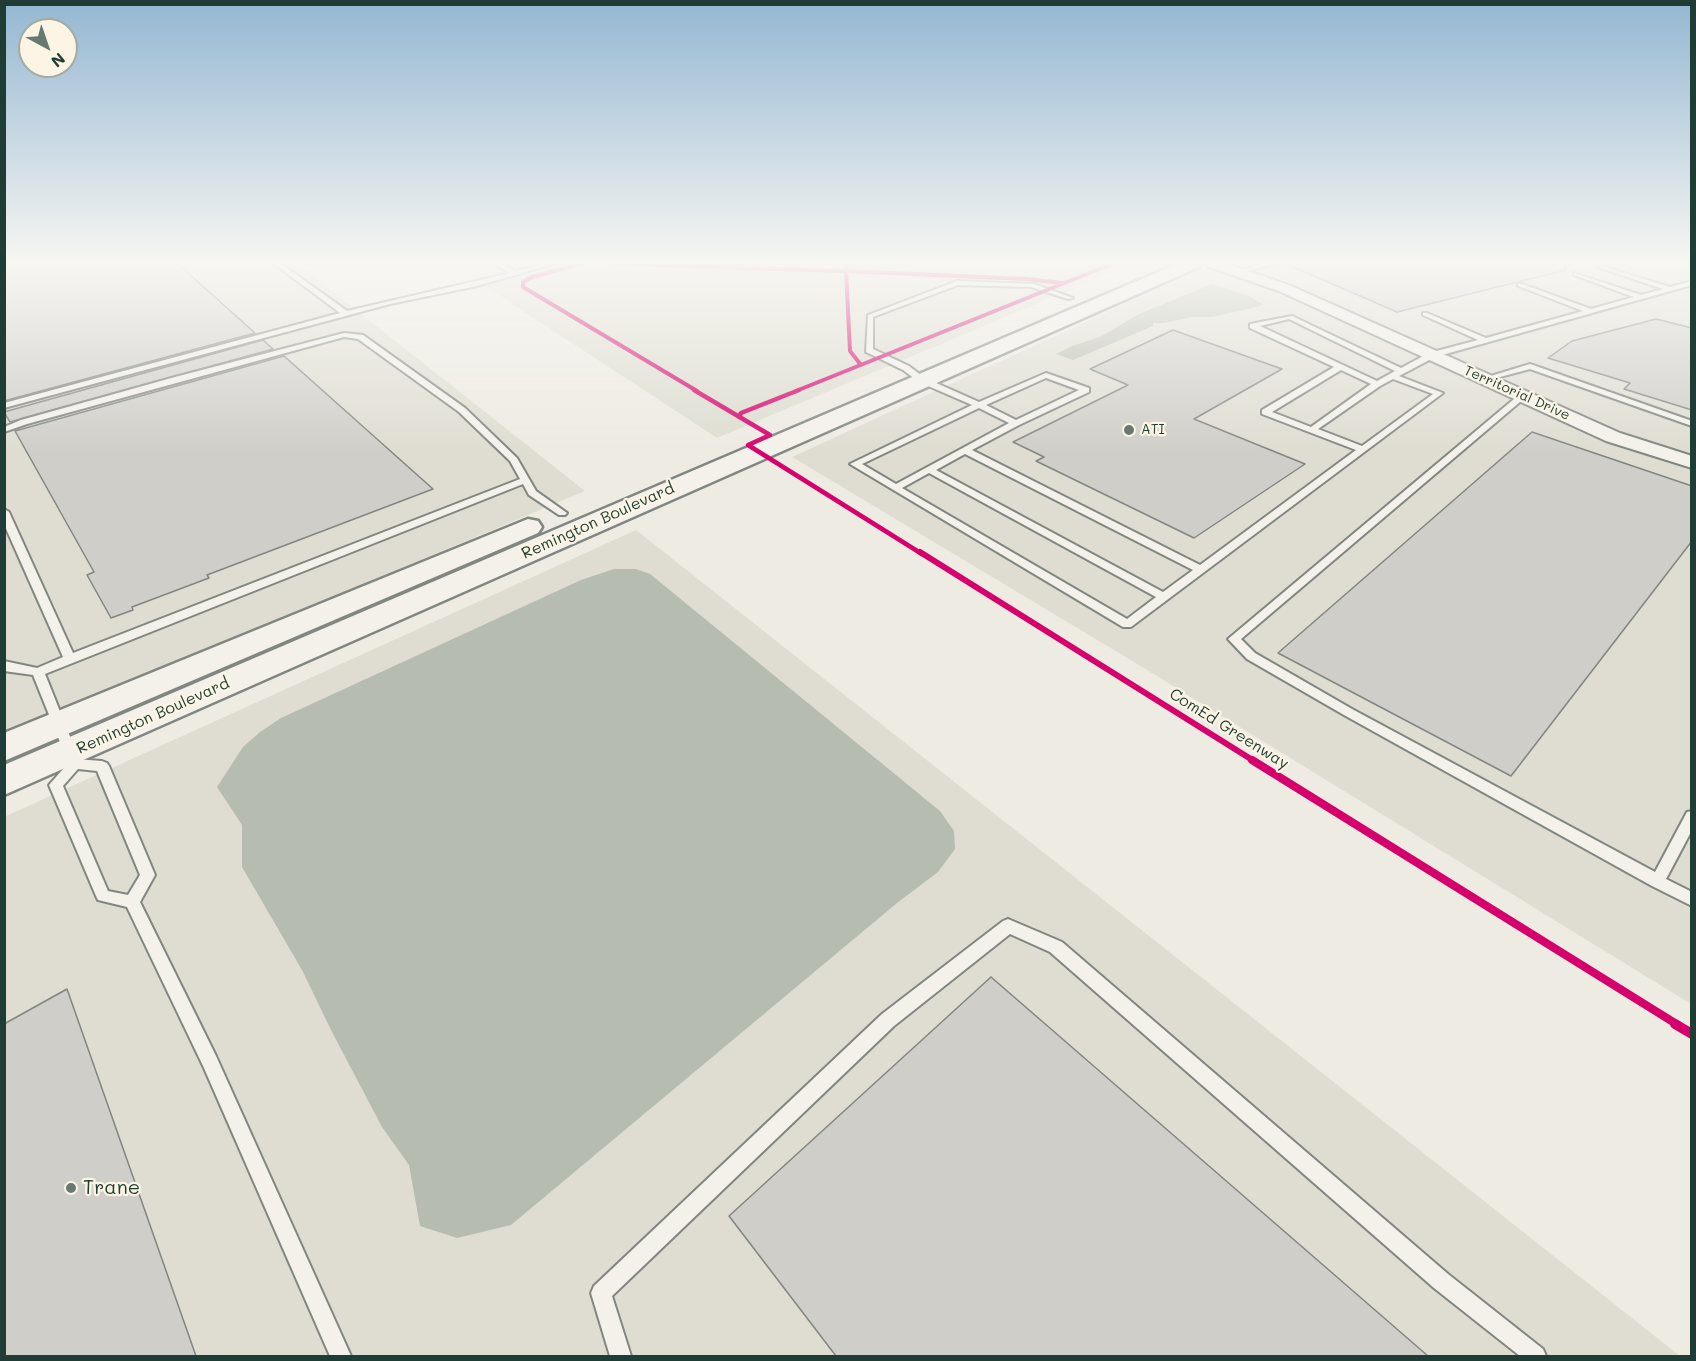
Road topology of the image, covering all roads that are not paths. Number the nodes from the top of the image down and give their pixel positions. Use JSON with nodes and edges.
{"nodes":[{"id":1,"x":299,"y":327,"type":"edge"},
{"id":2,"x":870,"y":327,"type":"edge"},
{"id":3,"x":1011,"y":327,"type":"edge"},
{"id":4,"x":1033,"y":327,"type":"edge"},
{"id":5,"x":1254,"y":327,"type":"edge"},
{"id":6,"x":1308,"y":327,"type":"edge"},
{"id":7,"x":1369,"y":327,"type":"edge"},
{"id":8,"x":1454,"y":327,"type":"edge"},
{"id":9,"x":1534,"y":327,"type":"edge"},
{"id":10,"x":1485,"y":340,"type":"junction"},
{"id":11,"x":1432,"y":355,"type":"junction"},
{"id":12,"x":1340,"y":366,"type":"junction"},
{"id":13,"x":1396,"y":373,"type":"junction"},
{"id":14,"x":914,"y":374,"type":"junction"},
{"id":15,"x":1485,"y":379,"type":"junction"},
{"id":16,"x":1377,"y":384,"type":"junction"},
{"id":17,"x":1523,"y":396,"type":"junction"},
{"id":18,"x":979,"y":405,"type":"junction"},
{"id":19,"x":4,"y":406,"type":"edge"},
{"id":20,"x":1016,"y":423,"type":"junction"},
{"id":21,"x":1692,"y":424,"type":"edge"},
{"id":22,"x":4,"y":430,"type":"edge"},
{"id":23,"x":1312,"y":430,"type":"junction"},
{"id":24,"x":1363,"y":449,"type":"junction"},
{"id":25,"x":967,"y":451,"type":"junction"},
{"id":26,"x":1692,"y":462,"type":"edge"},
{"id":27,"x":930,"y":470,"type":"junction"},
{"id":28,"x":525,"y":480,"type":"junction"},
{"id":29,"x":895,"y":488,"type":"junction"},
{"id":30,"x":4,"y":512,"type":"edge"},
{"id":31,"x":562,"y":513,"type":"junction"},
{"id":32,"x":1201,"y":570,"type":"junction"},
{"id":33,"x":1163,"y":597,"type":"junction"},
{"id":34,"x":70,"y":659,"type":"junction"},
{"id":35,"x":5,"y":667,"type":"edge"},
{"id":36,"x":38,"y":672,"type":"junction"},
{"id":37,"x":68,"y":747,"type":"junction"},
{"id":38,"x":4,"y":748,"type":"edge"},
{"id":39,"x":4,"y":781,"type":"edge"},
{"id":40,"x":1692,"y":816,"type":"edge"},
{"id":41,"x":1657,"y":882,"type":"junction"},
{"id":42,"x":1692,"y":900,"type":"edge"},
{"id":43,"x":132,"y":902,"type":"junction"},
{"id":44,"x":341,"y":1356,"type":"edge"},
{"id":45,"x":620,"y":1356,"type":"edge"},
{"id":46,"x":1536,"y":1356,"type":"edge"}],
"edges":[{"from":1,"to":19,"type":"lane"},
{"from":2,"to":14,"type":"lane"},
{"from":3,"to":14,"type":"street","name":"Remington Boulevard"},
{"from":4,"to":14,"type":"street","name":"Remington Boulevard"},
{"from":5,"to":12,"type":"lane"},
{"from":6,"to":13,"type":"lane"},
{"from":7,"to":11,"type":"street","name":"Territorial Drive"},
{"from":8,"to":10,"type":"lane"},
{"from":9,"to":10,"type":"lane"},
{"from":10,"to":11,"type":"lane"},
{"from":11,"to":13,"type":"lane"},
{"from":11,"to":15,"type":"street","name":"Territorial Drive"},
{"from":12,"to":16,"type":"lane"},
{"from":12,"to":23,"type":"lane"},
{"from":13,"to":16,"type":"lane"},
{"from":13,"to":24,"type":"lane"},
{"from":14,"to":18,"type":"lane"},
{"from":14,"to":31,"type":"street","name":"Remington Boulevard"},
{"from":14,"to":37,"type":"street","name":"Remington Boulevard"},
{"from":15,"to":17,"type":"street","name":"Territorial Drive"},
{"from":15,"to":21,"type":"lane"},
{"from":16,"to":23,"type":"lane"},
{"from":17,"to":26,"type":"street","name":"Territorial Drive"},
{"from":17,"to":41,"type":"lane"},
{"from":18,"to":20,"type":"lane"},
{"from":18,"to":20,"type":"lane"},
{"from":18,"to":29,"type":"lane"},
{"from":20,"to":25,"type":"lane"},
{"from":22,"to":28,"type":"lane"},
{"from":23,"to":24,"type":"lane"},
{"from":24,"to":32,"type":"lane"},
{"from":25,"to":27,"type":"lane"},
{"from":25,"to":32,"type":"lane"},
{"from":27,"to":29,"type":"lane"},
{"from":27,"to":33,"type":"lane"},
{"from":28,"to":31,"type":"lane"},
{"from":28,"to":34,"type":"lane"},
{"from":29,"to":33,"type":"lane"},
{"from":30,"to":34,"type":"lane"},
{"from":31,"to":37,"type":"street","name":"Remington Boulevard"},
{"from":32,"to":33,"type":"lane"},
{"from":34,"to":36,"type":"lane"},
{"from":35,"to":36,"type":"lane"},
{"from":36,"to":37,"type":"lane"},
{"from":37,"to":38,"type":"street","name":"Remington Boulevard"},
{"from":37,"to":39,"type":"street","name":"Remington Boulevard"},
{"from":37,"to":43,"type":"lane"},
{"from":37,"to":43,"type":"lane"},
{"from":40,"to":41,"type":"lane"},
{"from":41,"to":42,"type":"lane"},
{"from":43,"to":44,"type":"lane"},
{"from":45,"to":46,"type":"lane"}]}
